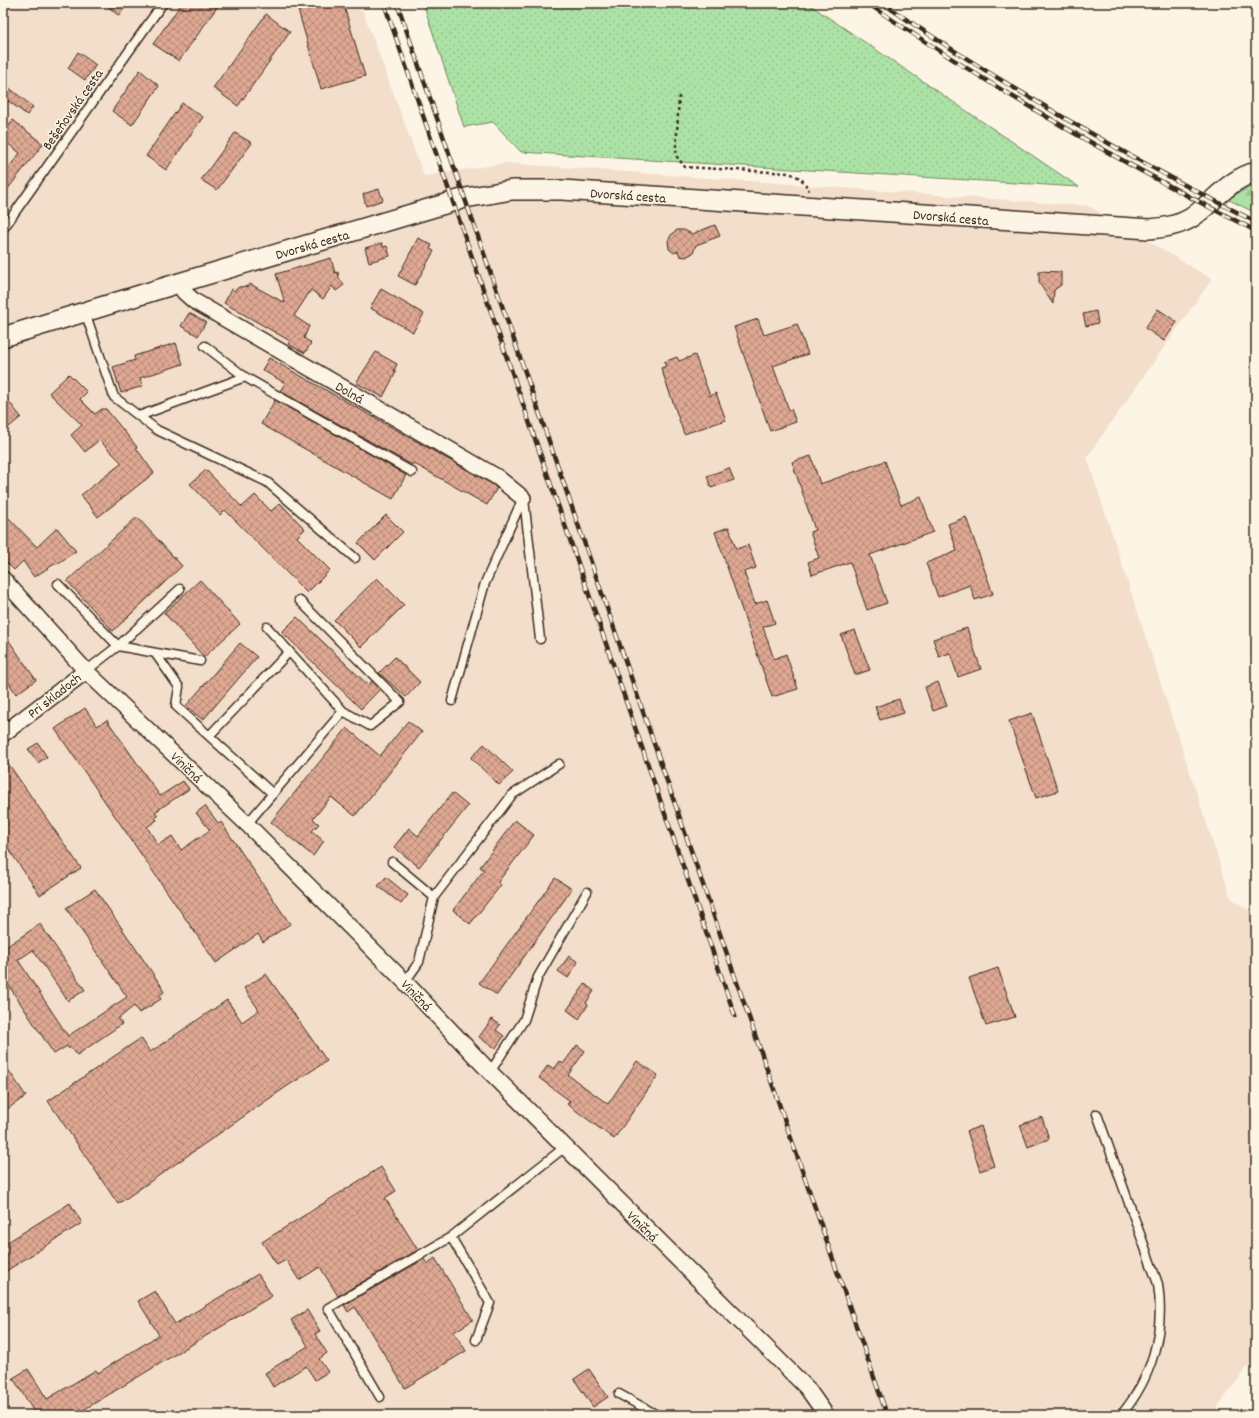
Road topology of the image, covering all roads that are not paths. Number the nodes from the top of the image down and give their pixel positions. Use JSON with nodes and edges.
{"nodes":[{"id":1,"x":163,"y":3,"type":"edge"},
{"id":2,"x":1256,"y":172,"type":"edge"},
{"id":3,"x":3,"y":229,"type":"edge"},
{"id":4,"x":179,"y":283,"type":"junction"},
{"id":5,"x":85,"y":312,"type":"junction"},
{"id":6,"x":3,"y":337,"type":"edge"},
{"id":7,"x":205,"y":346,"type":"dead end"},
{"id":8,"x":246,"y":377,"type":"junction"},
{"id":9,"x":139,"y":416,"type":"junction"},
{"id":10,"x":412,"y":472,"type":"dead end"},
{"id":11,"x":523,"y":498,"type":"junction"},
{"id":12,"x":355,"y":558,"type":"dead end"},
{"id":13,"x":3,"y":579,"type":"edge"},
{"id":14,"x":58,"y":584,"type":"dead end"},
{"id":15,"x":180,"y":589,"type":"dead end"},
{"id":16,"x":299,"y":600,"type":"dead end"},
{"id":17,"x":267,"y":627,"type":"dead end"},
{"id":18,"x":540,"y":639,"type":"dead end"},
{"id":19,"x":118,"y":646,"type":"junction"},
{"id":20,"x":289,"y":652,"type":"junction"},
{"id":21,"x":155,"y":653,"type":"junction"},
{"id":22,"x":200,"y":662,"type":"dead end"},
{"id":23,"x":86,"y":670,"type":"junction"},
{"id":24,"x":452,"y":701,"type":"dead end"},
{"id":25,"x":343,"y":711,"type":"junction"},
{"id":26,"x":3,"y":734,"type":"edge"},
{"id":27,"x":209,"y":736,"type":"junction"},
{"id":28,"x":559,"y":764,"type":"dead end"},
{"id":29,"x":273,"y":794,"type":"junction"},
{"id":30,"x":246,"y":824,"type":"junction"},
{"id":31,"x":392,"y":862,"type":"dead end"},
{"id":32,"x":588,"y":892,"type":"dead end"},
{"id":33,"x":434,"y":897,"type":"junction"},
{"id":34,"x":405,"y":982,"type":"junction"},
{"id":35,"x":490,"y":1072,"type":"junction"},
{"id":36,"x":1097,"y":1114,"type":"dead end"},
{"id":37,"x":565,"y":1147,"type":"junction"},
{"id":38,"x":451,"y":1237,"type":"junction"},
{"id":39,"x":476,"y":1340,"type":"dead end"},
{"id":40,"x":619,"y":1394,"type":"dead end"},
{"id":41,"x":380,"y":1397,"type":"dead end"},
{"id":42,"x":658,"y":1415,"type":"edge"},
{"id":43,"x":826,"y":1415,"type":"edge"},
{"id":44,"x":1121,"y":1415,"type":"edge"}],
"edges":[{"from":1,"to":3,"type":"lane","name":"Bešeňovská cesta"},
{"from":2,"to":4,"type":"street","name":"Dvorská cesta"},
{"from":4,"to":5,"type":"street","name":"Dvorská cesta"},
{"from":4,"to":11,"type":"street","name":"Dolná"},
{"from":5,"to":6,"type":"street","name":"Dvorská cesta"},
{"from":5,"to":9,"type":"lane"},
{"from":7,"to":8,"type":"lane"},
{"from":8,"to":9,"type":"lane"},
{"from":8,"to":10,"type":"lane"},
{"from":9,"to":12,"type":"lane"},
{"from":11,"to":18,"type":"lane"},
{"from":11,"to":24,"type":"lane"},
{"from":13,"to":23,"type":"street","name":"Viničná"},
{"from":14,"to":19,"type":"lane"},
{"from":15,"to":19,"type":"lane"},
{"from":16,"to":25,"type":"lane"},
{"from":17,"to":20,"type":"lane"},
{"from":19,"to":21,"type":"lane"},
{"from":19,"to":23,"type":"lane"},
{"from":20,"to":25,"type":"lane"},
{"from":20,"to":27,"type":"lane"},
{"from":21,"to":22,"type":"lane"},
{"from":21,"to":27,"type":"lane"},
{"from":23,"to":26,"type":"street","name":"Pri skladoch"},
{"from":23,"to":30,"type":"street","name":"Viničná"},
{"from":25,"to":29,"type":"lane"},
{"from":27,"to":29,"type":"lane"},
{"from":28,"to":33,"type":"lane"},
{"from":29,"to":30,"type":"lane"},
{"from":30,"to":34,"type":"street","name":"Viničná"},
{"from":31,"to":33,"type":"lane"},
{"from":32,"to":35,"type":"lane"},
{"from":33,"to":34,"type":"lane"},
{"from":34,"to":35,"type":"street","name":"Viničná"},
{"from":35,"to":37,"type":"street","name":"Viničná"},
{"from":36,"to":44,"type":"lane"},
{"from":37,"to":38,"type":"lane"},
{"from":37,"to":43,"type":"street","name":"Viničná"},
{"from":38,"to":39,"type":"lane"},
{"from":38,"to":41,"type":"lane"},
{"from":40,"to":42,"type":"lane"}]}
